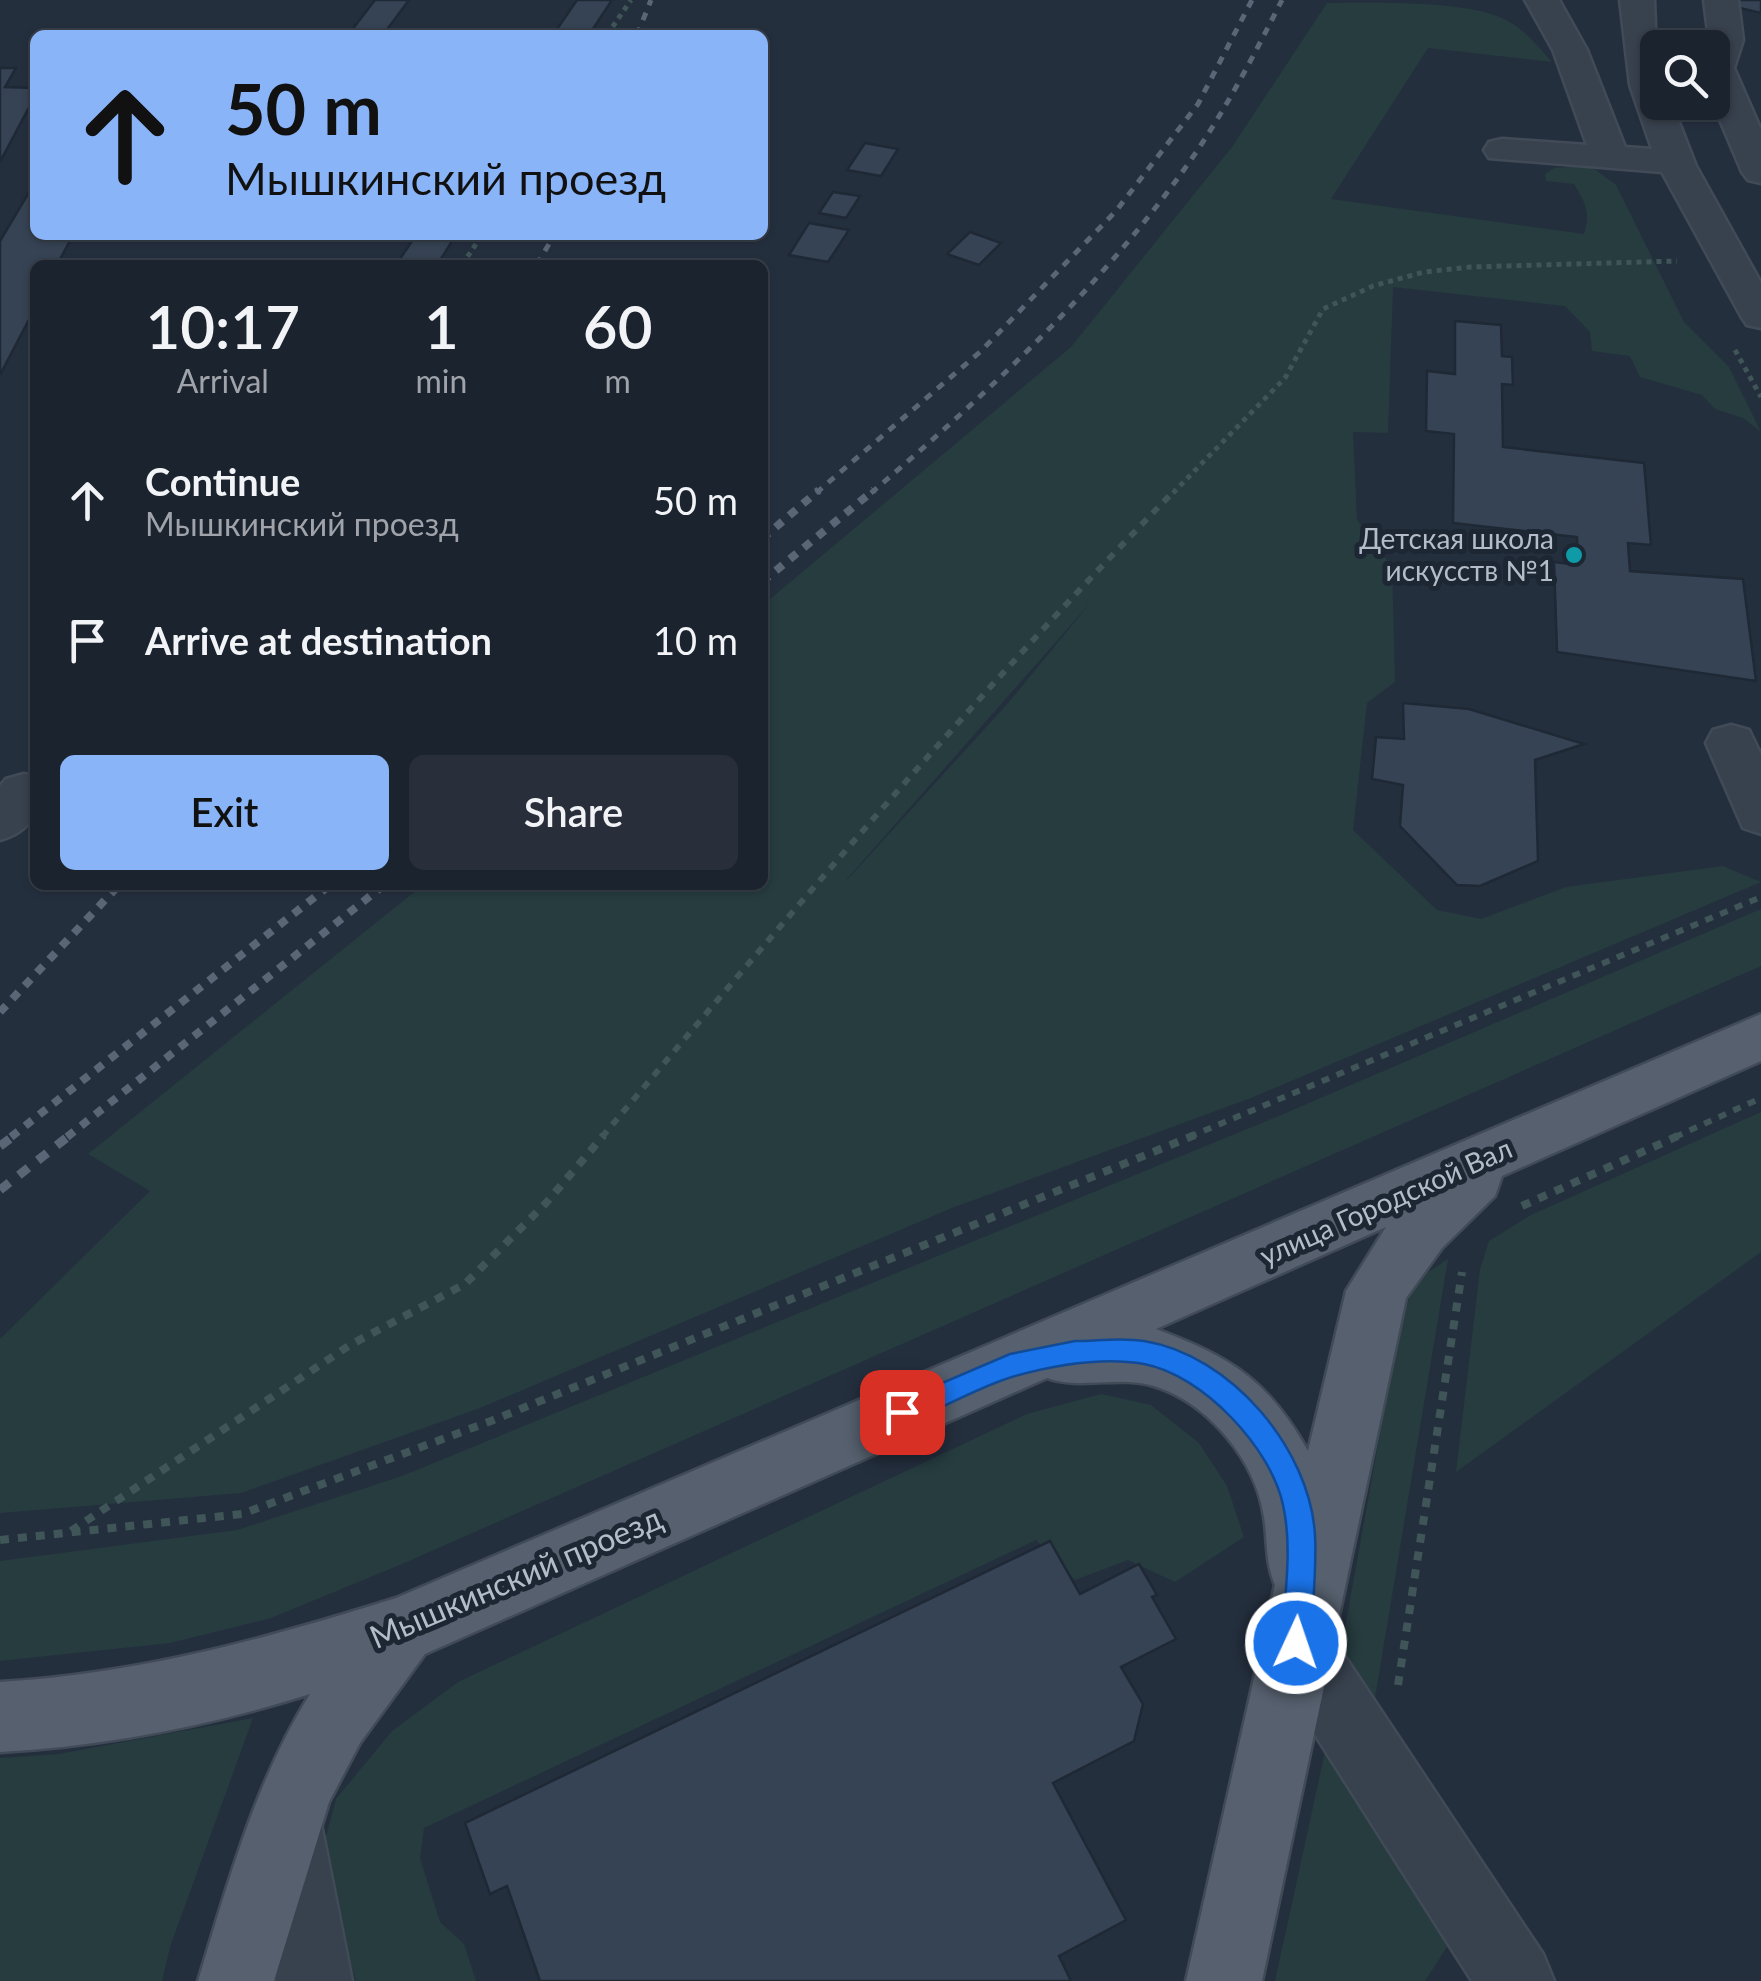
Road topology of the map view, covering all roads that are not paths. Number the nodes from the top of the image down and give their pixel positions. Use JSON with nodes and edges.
{"nodes":[{"id":1,"x":1542,"y":0,"type":"edge"},
{"id":2,"x":1636,"y":0,"type":"edge"},
{"id":3,"x":1721,"y":0,"type":"edge"},
{"id":4,"x":1502,"y":150,"type":"dead end"},
{"id":5,"x":1610,"y":158,"type":"junction"},
{"id":6,"x":1676,"y":162,"type":"junction"},
{"id":7,"x":1761,"y":172,"type":"edge"},
{"id":8,"x":1761,"y":202,"type":"edge"},
{"id":9,"x":1695,"y":203,"type":"junction"},
{"id":10,"x":1761,"y":316,"type":"edge"},
{"id":11,"x":1732,"y":743,"type":"dead end"},
{"id":12,"x":1761,"y":815,"type":"edge"},
{"id":13,"x":1761,"y":1036,"type":"edge"},
{"id":14,"x":1516,"y":1146,"type":"junction"},
{"id":15,"x":1010,"y":1366,"type":"junction"},
{"id":16,"x":401,"y":1630,"type":"junction"},
{"id":17,"x":1296,"y":1643,"type":"junction"},
{"id":18,"x":0,"y":1718,"type":"edge"},
{"id":19,"x":284,"y":1821,"type":"junction"},
{"id":20,"x":236,"y":1981,"type":"edge"},
{"id":21,"x":314,"y":1981,"type":"edge"},
{"id":22,"x":1224,"y":1981,"type":"edge"},
{"id":23,"x":1516,"y":1981,"type":"edge"}],
"edges":[{"from":1,"to":5,"type":"street"},
{"from":2,"to":6,"type":"street"},
{"from":3,"to":7,"type":"street"},
{"from":4,"to":5,"type":"street"},
{"from":5,"to":6,"type":"street"},
{"from":6,"to":9,"type":"street"},
{"from":8,"to":9,"type":"street"},
{"from":9,"to":10,"type":"street"},
{"from":11,"to":12,"type":"street"},
{"from":13,"to":14,"type":"main road","name":"улица Городской Вал"},
{"from":14,"to":15,"type":"main road","name":"улица Городской Вал"},
{"from":14,"to":17,"type":"main road"},
{"from":15,"to":16,"type":"main road","name":"Мышкинский проезд"},
{"from":15,"to":17,"type":"main road"},
{"from":16,"to":18,"type":"main road","name":"Мышкинский проезд"},
{"from":16,"to":19,"type":"main road"},
{"from":17,"to":22,"type":"main road"},
{"from":17,"to":23,"type":"street"},
{"from":19,"to":20,"type":"main road"},
{"from":19,"to":21,"type":"street"}]}
